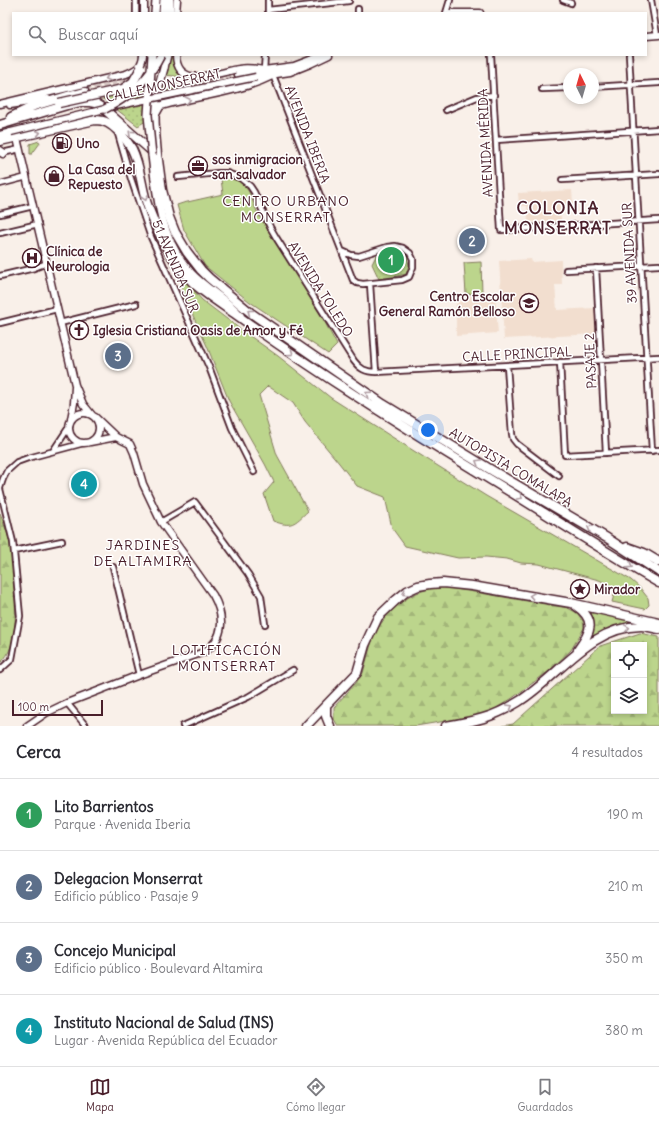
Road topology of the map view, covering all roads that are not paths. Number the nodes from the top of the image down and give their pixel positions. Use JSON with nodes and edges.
{"nodes":[{"id":1,"x":136,"y":0,"type":"edge"},
{"id":2,"x":144,"y":0,"type":"edge"},
{"id":3,"x":156,"y":0,"type":"edge"},
{"id":4,"x":164,"y":0,"type":"edge"},
{"id":5,"x":170,"y":0,"type":"edge"},
{"id":6,"x":177,"y":0,"type":"edge"},
{"id":7,"x":268,"y":0,"type":"edge"},
{"id":8,"x":450,"y":0,"type":"edge"},
{"id":9,"x":563,"y":0,"type":"edge"},
{"id":10,"x":651,"y":0,"type":"edge"},
{"id":11,"x":349,"y":1,"type":"dead end"},
{"id":12,"x":570,"y":3,"type":"dead end"},
{"id":13,"x":136,"y":12,"type":"edge"},
{"id":14,"x":144,"y":12,"type":"edge"},
{"id":15,"x":155,"y":12,"type":"edge"},
{"id":16,"x":163,"y":12,"type":"edge"},
{"id":17,"x":170,"y":12,"type":"edge"},
{"id":18,"x":176,"y":12,"type":"edge"},
{"id":19,"x":268,"y":12,"type":"edge"},
{"id":20,"x":447,"y":12,"type":"edge"},
{"id":21,"x":658,"y":35,"type":"edge"},
{"id":22,"x":647,"y":36,"type":"edge"},
{"id":23,"x":152,"y":56,"type":"edge"},
{"id":24,"x":160,"y":56,"type":"edge"},
{"id":25,"x":167,"y":56,"type":"edge"},
{"id":26,"x":176,"y":56,"type":"edge"},
{"id":27,"x":265,"y":56,"type":"edge"},
{"id":28,"x":320,"y":56,"type":"edge"},
{"id":29,"x":327,"y":56,"type":"edge"},
{"id":30,"x":491,"y":56,"type":"edge"},
{"id":31,"x":629,"y":56,"type":"edge"},
{"id":32,"x":142,"y":62,"type":"edge"},
{"id":33,"x":264,"y":70,"type":"junction"},
{"id":34,"x":238,"y":75,"type":"tunnel mouth"},
{"id":35,"x":273,"y":75,"type":"junction"},
{"id":36,"x":659,"y":83,"type":"edge"},
{"id":37,"x":631,"y":85,"type":"junction"},
{"id":38,"x":599,"y":87,"type":"edge"},
{"id":39,"x":563,"y":88,"type":"edge"},
{"id":40,"x":542,"y":89,"type":"dead end"},
{"id":41,"x":85,"y":91,"type":"tunnel mouth"},
{"id":42,"x":74,"y":94,"type":"junction"},
{"id":43,"x":494,"y":95,"type":"junction"},
{"id":44,"x":0,"y":105,"type":"edge"},
{"id":45,"x":105,"y":109,"type":"junction"},
{"id":46,"x":446,"y":110,"type":"dead end"},
{"id":47,"x":155,"y":115,"type":"junction"},
{"id":48,"x":23,"y":118,"type":"junction"},
{"id":49,"x":0,"y":124,"type":"edge"},
{"id":50,"x":659,"y":129,"type":"edge"},
{"id":51,"x":117,"y":131,"type":"junction"},
{"id":52,"x":634,"y":131,"type":"junction"},
{"id":53,"x":0,"y":135,"type":"edge"},
{"id":54,"x":14,"y":135,"type":"junction"},
{"id":55,"x":496,"y":140,"type":"junction"},
{"id":56,"x":0,"y":141,"type":"edge"},
{"id":57,"x":20,"y":149,"type":"junction"},
{"id":58,"x":1,"y":152,"type":"edge"},
{"id":59,"x":155,"y":157,"type":"junction"},
{"id":60,"x":659,"y":174,"type":"edge"},
{"id":61,"x":178,"y":176,"type":"dead end"},
{"id":62,"x":635,"y":176,"type":"junction"},
{"id":63,"x":27,"y":177,"type":"junction"},
{"id":64,"x":562,"y":180,"type":"dead end"},
{"id":65,"x":0,"y":184,"type":"edge"},
{"id":66,"x":34,"y":206,"type":"junction"},
{"id":67,"x":0,"y":214,"type":"edge"},
{"id":68,"x":659,"y":220,"type":"edge"},
{"id":69,"x":638,"y":221,"type":"junction"},
{"id":70,"x":38,"y":224,"type":"junction"},
{"id":71,"x":0,"y":233,"type":"edge"},
{"id":72,"x":342,"y":250,"type":"junction"},
{"id":73,"x":47,"y":263,"type":"junction"},
{"id":74,"x":659,"y":265,"type":"edge"},
{"id":75,"x":640,"y":266,"type":"junction"},
{"id":76,"x":596,"y":268,"type":"junction"},
{"id":77,"x":566,"y":270,"type":"dead end"},
{"id":78,"x":0,"y":276,"type":"edge"},
{"id":79,"x":370,"y":284,"type":"junction"},
{"id":80,"x":136,"y":304,"type":"dead end"},
{"id":81,"x":57,"y":309,"type":"junction"},
{"id":82,"x":0,"y":323,"type":"edge"},
{"id":83,"x":60,"y":323,"type":"junction"},
{"id":84,"x":248,"y":323,"type":"junction"},
{"id":85,"x":659,"y":357,"type":"edge"},
{"id":86,"x":646,"y":358,"type":"junction"},
{"id":87,"x":601,"y":360,"type":"junction"},
{"id":88,"x":560,"y":362,"type":"junction"},
{"id":89,"x":507,"y":366,"type":"junction"},
{"id":90,"x":376,"y":372,"type":"junction"},
{"id":91,"x":75,"y":385,"type":"junction"},
{"id":92,"x":93,"y":416,"type":"junction"},
{"id":93,"x":71,"y":419,"type":"junction"},
{"id":94,"x":69,"y":427,"type":"junction"},
{"id":95,"x":116,"y":437,"type":"junction"},
{"id":96,"x":86,"y":442,"type":"junction"},
{"id":97,"x":652,"y":450,"type":"junction"},
{"id":98,"x":659,"y":450,"type":"edge"},
{"id":99,"x":54,"y":451,"type":"junction"},
{"id":100,"x":606,"y":453,"type":"junction"},
{"id":101,"x":254,"y":472,"type":"dead end"},
{"id":102,"x":559,"y":476,"type":"dead end"},
{"id":103,"x":0,"y":488,"type":"edge"},
{"id":104,"x":161,"y":522,"type":"junction"},
{"id":105,"x":607,"y":538,"type":"junction"},
{"id":106,"x":62,"y":541,"type":"dead end"},
{"id":107,"x":14,"y":551,"type":"junction"},
{"id":108,"x":659,"y":562,"type":"edge"},
{"id":109,"x":113,"y":567,"type":"dead end"},
{"id":110,"x":659,"y":572,"type":"edge"},
{"id":111,"x":649,"y":577,"type":"junction"},
{"id":112,"x":659,"y":583,"type":"edge"},
{"id":113,"x":659,"y":588,"type":"edge"},
{"id":114,"x":571,"y":603,"type":"junction"},
{"id":115,"x":659,"y":623,"type":"edge"},
{"id":116,"x":265,"y":624,"type":"dead end"},
{"id":117,"x":659,"y":629,"type":"edge"},
{"id":118,"x":574,"y":655,"type":"junction"},
{"id":119,"x":0,"y":670,"type":"edge"},
{"id":120,"x":293,"y":670,"type":"dead end"},
{"id":121,"x":139,"y":675,"type":"junction"},
{"id":122,"x":67,"y":702,"type":"junction"},
{"id":123,"x":326,"y":706,"type":"junction"},
{"id":124,"x":27,"y":726,"type":"edge"},
{"id":125,"x":86,"y":726,"type":"edge"},
{"id":126,"x":183,"y":726,"type":"edge"},
{"id":127,"x":306,"y":726,"type":"edge"},
{"id":128,"x":330,"y":726,"type":"edge"},
{"id":129,"x":446,"y":726,"type":"edge"}],
"edges":[{"from":1,"to":13,"type":"street"},
{"from":2,"to":14,"type":"street"},
{"from":3,"to":15,"type":"main road"},
{"from":4,"to":16,"type":"main road"},
{"from":5,"to":17,"type":"main road"},
{"from":6,"to":18,"type":"street"},
{"from":7,"to":19,"type":"street"},
{"from":8,"to":20,"type":"street"},
{"from":9,"to":12,"type":"street"},
{"from":10,"to":21,"type":"street"},
{"from":11,"to":19,"type":"street"},
{"from":21,"to":22,"type":"street"},
{"from":23,"to":59,"type":"main road","bridge":true},
{"from":24,"to":45,"type":"main road","bridge":true},
{"from":25,"to":47,"type":"main road","bridge":true},
{"from":26,"to":33,"type":"street"},
{"from":27,"to":33,"type":"street"},
{"from":28,"to":33,"type":"street","name":"CALLE MONSERRAT"},
{"from":29,"to":35,"type":"street","name":"CALLE MONSERRAT"},
{"from":30,"to":43,"type":"street","name":"AVENIDA MÉRIDA"},
{"from":31,"to":37,"type":"street","name":"39 AVENIDA SUR"},
{"from":32,"to":44,"type":"street","name":"CALLE MONSERRAT","one_way":true},
{"from":32,"to":48,"type":"highway","bridge":true},
{"from":33,"to":34,"type":"street","name":"CALLE MONSERRAT"},
{"from":35,"to":45,"type":"street","name":"CALLE MONSERRAT","bridge":true},
{"from":47,"to":35,"type":"main road","one_way":true},
{"from":35,"to":72,"type":"street","name":"AVENIDA IBERIA"},
{"from":36,"to":37,"type":"street"},
{"from":37,"to":38,"type":"street"},
{"from":37,"to":52,"type":"street","name":"39 AVENIDA SUR"},
{"from":39,"to":40,"type":"street"},
{"from":41,"to":42,"type":"street","name":"CALLE MONSERRAT"},
{"from":42,"to":44,"type":"street","name":"CALLE MONSERRAT"},
{"from":42,"to":49,"type":"highway"},
{"from":43,"to":46,"type":"street"},
{"from":43,"to":55,"type":"street","name":"AVENIDA MÉRIDA"},
{"from":45,"to":54,"type":"street","name":"CALLE MONSERRAT","bridge":true},
{"from":47,"to":59,"type":"main road"},
{"from":48,"to":49,"type":"highway"},
{"from":59,"to":48,"type":"highway","one_way":true},
{"from":50,"to":52,"type":"street"},
{"from":54,"to":51,"type":"highway","name":"AUTOPISTA COMALAPA","one_way":true},
{"from":51,"to":84,"type":"highway","name":"AUTOPISTA COMALAPA","one_way":true},
{"from":51,"to":101,"type":"street","name":"51 AVENIDA SUR"},
{"from":52,"to":55,"type":"street"},
{"from":52,"to":62,"type":"street","name":"39 AVENIDA SUR"},
{"from":53,"to":54,"type":"street","name":"CALLE MONSERRAT"},
{"from":54,"to":56,"type":"highway","name":"AUTOPISTA COMALAPA"},
{"from":54,"to":57,"type":"street"},
{"from":55,"to":69,"type":"street","name":"AVENIDA MÉRIDA"},
{"from":57,"to":58,"type":"street"},
{"from":57,"to":63,"type":"street"},
{"from":59,"to":84,"type":"main road"},
{"from":105,"to":59,"type":"highway","name":"AUTOPISTA COMALAPA","one_way":true},
{"from":60,"to":62,"type":"street"},
{"from":61,"to":90,"type":"street","name":"AVENIDA TOLEDO"},
{"from":62,"to":64,"type":"street"},
{"from":62,"to":69,"type":"street","name":"39 AVENIDA SUR"},
{"from":63,"to":65,"type":"street"},
{"from":63,"to":66,"type":"street"},
{"from":66,"to":67,"type":"street"},
{"from":66,"to":70,"type":"street"},
{"from":68,"to":69,"type":"street"},
{"from":69,"to":75,"type":"street","name":"39 AVENIDA SUR"},
{"from":70,"to":71,"type":"street"},
{"from":70,"to":73,"type":"street"},
{"from":72,"to":79,"type":"street","name":"AVENIDA IBERIA"},
{"from":72,"to":79,"type":"street"},
{"from":73,"to":78,"type":"street"},
{"from":73,"to":81,"type":"street"},
{"from":74,"to":75,"type":"street"},
{"from":75,"to":76,"type":"street"},
{"from":75,"to":86,"type":"street","name":"39 AVENIDA SUR"},
{"from":76,"to":77,"type":"street"},
{"from":76,"to":87,"type":"street","name":"PASAJE 2"},
{"from":79,"to":90,"type":"street"},
{"from":80,"to":83,"type":"street"},
{"from":81,"to":82,"type":"street"},
{"from":81,"to":83,"type":"street"},
{"from":83,"to":91,"type":"street"},
{"from":84,"to":111,"type":"highway","name":"AUTOPISTA COMALAPA","one_way":true},
{"from":85,"to":86,"type":"street","name":"CALLE PRINCIPAL"},
{"from":86,"to":87,"type":"street","name":"CALLE PRINCIPAL"},
{"from":86,"to":97,"type":"street","name":"39 AVENIDA SUR"},
{"from":87,"to":88,"type":"street","name":"CALLE PRINCIPAL"},
{"from":87,"to":100,"type":"street","name":"PASAJE 2"},
{"from":88,"to":89,"type":"street","name":"CALLE PRINCIPAL"},
{"from":88,"to":100,"type":"street"},
{"from":89,"to":90,"type":"street","name":"CALLE PRINCIPAL"},
{"from":89,"to":102,"type":"street"},
{"from":91,"to":92,"type":"street"},
{"from":91,"to":93,"type":"street"},
{"from":92,"to":93,"type":"street"},
{"from":92,"to":95,"type":"street"},
{"from":92,"to":96,"type":"street"},
{"from":93,"to":94,"type":"street"},
{"from":94,"to":96,"type":"street"},
{"from":94,"to":99,"type":"street"},
{"from":95,"to":96,"type":"street"},
{"from":95,"to":104,"type":"street"},
{"from":96,"to":99,"type":"street"},
{"from":97,"to":98,"type":"street"},
{"from":97,"to":100,"type":"street"},
{"from":99,"to":103,"type":"street"},
{"from":103,"to":107,"type":"street"},
{"from":104,"to":116,"type":"street"},
{"from":104,"to":121,"type":"street"},
{"from":105,"to":108,"type":"highway"},
{"from":105,"to":110,"type":"highway","name":"AUTOPISTA COMALAPA"},
{"from":106,"to":107,"type":"street"},
{"from":107,"to":119,"type":"street"},
{"from":109,"to":121,"type":"street"},
{"from":111,"to":112,"type":"highway","name":"AUTOPISTA COMALAPA"},
{"from":111,"to":113,"type":"highway"},
{"from":114,"to":115,"type":"highway"},
{"from":114,"to":118,"type":"highway"},
{"from":114,"to":123,"type":"highway","one_way":true},
{"from":118,"to":117,"type":"highway","one_way":true},
{"from":129,"to":118,"type":"highway","one_way":true},
{"from":120,"to":126,"type":"street"},
{"from":121,"to":122,"type":"street"},
{"from":122,"to":124,"type":"street"},
{"from":122,"to":125,"type":"street"},
{"from":123,"to":127,"type":"highway"},
{"from":123,"to":128,"type":"highway"}]}
